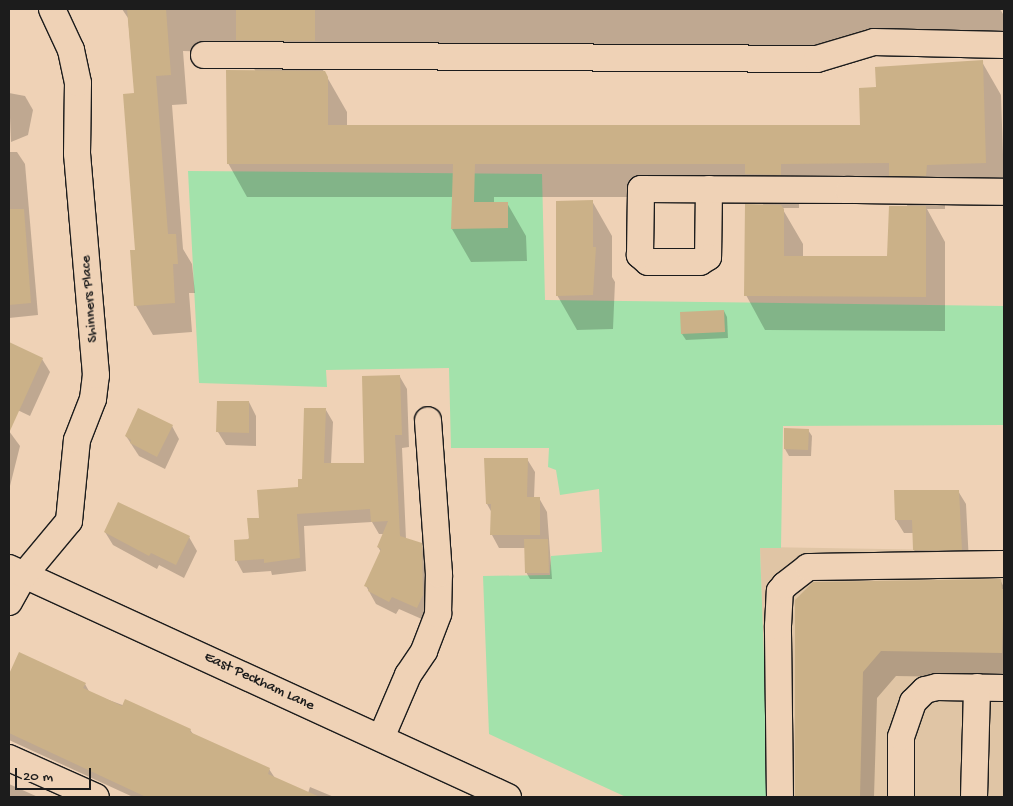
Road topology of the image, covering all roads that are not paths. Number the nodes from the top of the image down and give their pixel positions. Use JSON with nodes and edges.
{"nodes":[{"id":1,"x":52,"y":9,"type":"edge"},
{"id":2,"x":1004,"y":45,"type":"edge"},
{"id":3,"x":204,"y":55,"type":"dead end"},
{"id":4,"x":709,"y":189,"type":"dead end"},
{"id":5,"x":1004,"y":192,"type":"edge"},
{"id":6,"x":428,"y":420,"type":"dead end"},
{"id":7,"x":1004,"y":564,"type":"edge"},
{"id":8,"x":16,"y":571,"type":"edge"},
{"id":9,"x":9,"y":602,"type":"edge"},
{"id":10,"x":977,"y":687,"type":"junction"},
{"id":11,"x":1004,"y":688,"type":"edge"},
{"id":12,"x":380,"y":738,"type":"junction"},
{"id":13,"x":9,"y":758,"type":"edge"},
{"id":14,"x":96,"y":797,"type":"edge"},
{"id":15,"x":508,"y":797,"type":"edge"},
{"id":16,"x":780,"y":797,"type":"edge"},
{"id":17,"x":901,"y":797,"type":"edge"},
{"id":18,"x":974,"y":797,"type":"edge"}],
"edges":[{"from":1,"to":8,"type":"street","name":"Shinners Place"},
{"from":2,"to":3,"type":"street"},
{"from":4,"to":5,"type":"street"},
{"from":6,"to":12,"type":"street"},
{"from":7,"to":16,"type":"street"},
{"from":8,"to":9,"type":"street","name":"Shinners Place"},
{"from":8,"to":12,"type":"street","name":"East Peckham Lane"},
{"from":10,"to":11,"type":"street"},
{"from":10,"to":17,"type":"street"},
{"from":10,"to":18,"type":"street"},
{"from":12,"to":15,"type":"street","name":"East Peckham Lane"},
{"from":13,"to":14,"type":"street"}]}
